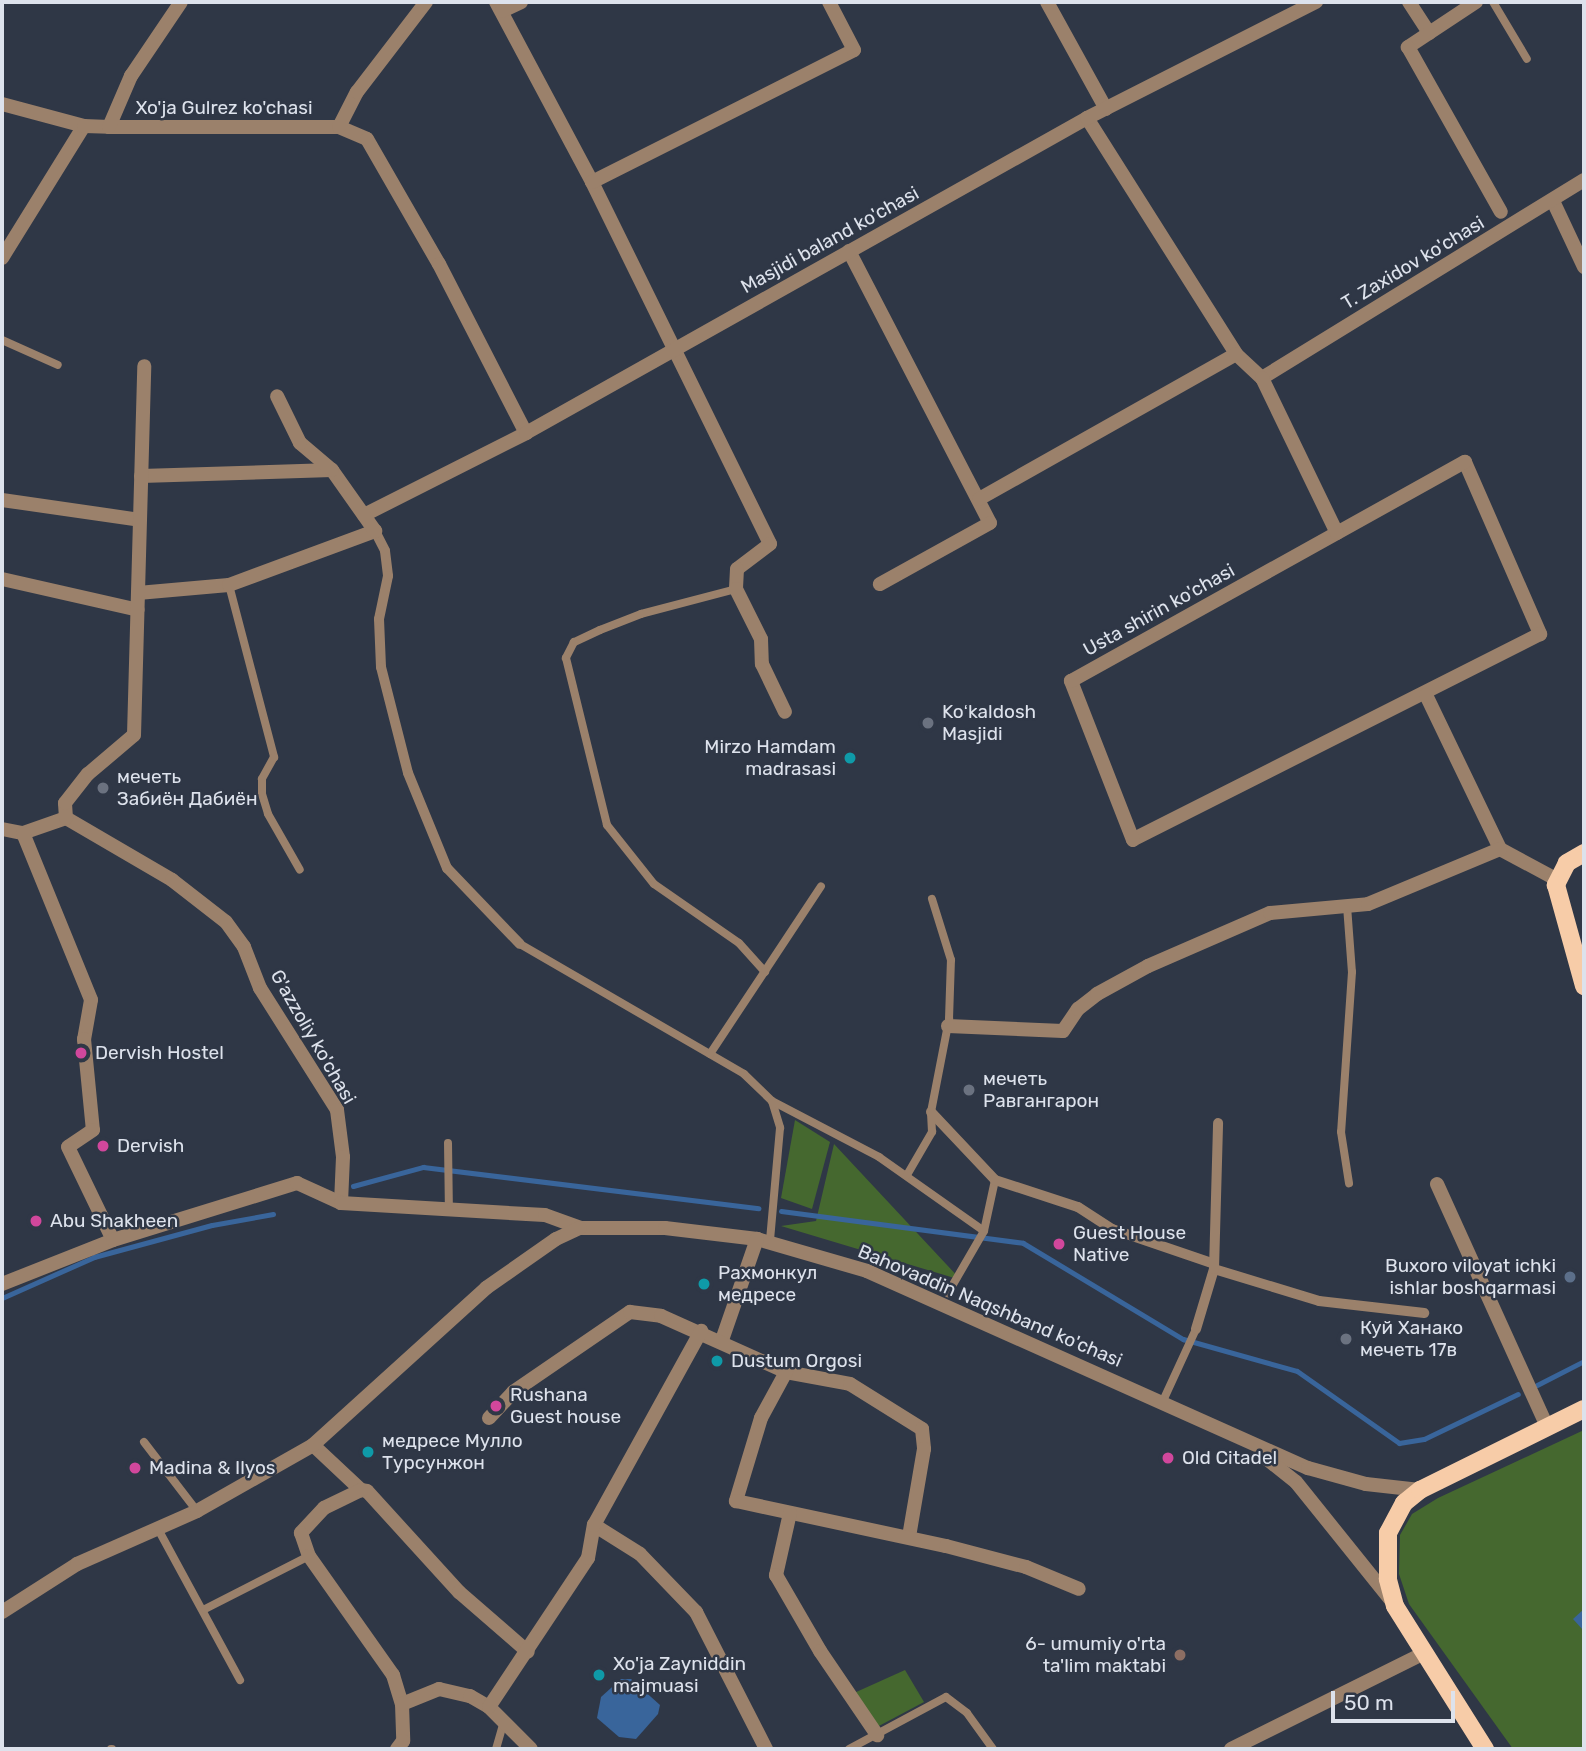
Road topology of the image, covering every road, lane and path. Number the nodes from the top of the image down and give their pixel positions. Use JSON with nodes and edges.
{"nodes":[{"id":1,"x":181,"y":2,"type":"edge"},
{"id":2,"x":426,"y":2,"type":"edge"},
{"id":3,"x":521,"y":2,"type":"edge"},
{"id":4,"x":829,"y":2,"type":"edge"},
{"id":5,"x":1047,"y":2,"type":"edge"},
{"id":6,"x":1316,"y":2,"type":"edge"},
{"id":7,"x":1409,"y":2,"type":"edge"},
{"id":8,"x":1476,"y":2,"type":"edge"},
{"id":9,"x":1493,"y":2,"type":"edge"},
{"id":10,"x":499,"y":6,"type":"edge"},
{"id":11,"x":1429,"y":33,"type":"junction"},
{"id":12,"x":1527,"y":59,"type":"dead end"},
{"id":13,"x":2,"y":104,"type":"edge"},
{"id":14,"x":1107,"y":109,"type":"junction"},
{"id":15,"x":1087,"y":118,"type":"junction"},
{"id":16,"x":84,"y":126,"type":"junction"},
{"id":17,"x":109,"y":127,"type":"junction"},
{"id":18,"x":339,"y":127,"type":"junction"},
{"id":19,"x":1584,"y":180,"type":"edge"},
{"id":20,"x":592,"y":182,"type":"junction"},
{"id":21,"x":1553,"y":201,"type":"junction"},
{"id":22,"x":1501,"y":212,"type":"joint"},
{"id":23,"x":1510,"y":226,"type":"junction"},
{"id":24,"x":849,"y":251,"type":"junction"},
{"id":25,"x":2,"y":258,"type":"edge"},
{"id":26,"x":1584,"y":267,"type":"edge"},
{"id":27,"x":2,"y":340,"type":"edge"},
{"id":28,"x":672,"y":350,"type":"junction"},
{"id":29,"x":1236,"y":354,"type":"junction"},
{"id":30,"x":58,"y":365,"type":"dead end"},
{"id":31,"x":144,"y":366,"type":"dead end"},
{"id":32,"x":1262,"y":378,"type":"junction"},
{"id":33,"x":277,"y":397,"type":"dead end"},
{"id":34,"x":526,"y":433,"type":"junction"},
{"id":35,"x":332,"y":470,"type":"junction"},
{"id":36,"x":141,"y":476,"type":"junction"},
{"id":37,"x":979,"y":499,"type":"junction"},
{"id":38,"x":2,"y":500,"type":"edge"},
{"id":39,"x":364,"y":515,"type":"junction"},
{"id":40,"x":140,"y":520,"type":"junction"},
{"id":41,"x":375,"y":531,"type":"junction"},
{"id":42,"x":1337,"y":533,"type":"junction"},
{"id":43,"x":2,"y":579,"type":"edge"},
{"id":44,"x":880,"y":584,"type":"dead end"},
{"id":45,"x":229,"y":585,"type":"junction"},
{"id":46,"x":736,"y":589,"type":"junction"},
{"id":47,"x":138,"y":593,"type":"junction"},
{"id":48,"x":138,"y":610,"type":"junction"},
{"id":49,"x":1426,"y":695,"type":"junction"},
{"id":50,"x":785,"y":712,"type":"dead end"},
{"id":51,"x":66,"y":818,"type":"junction"},
{"id":52,"x":2,"y":829,"type":"edge"},
{"id":53,"x":23,"y":833,"type":"junction"},
{"id":54,"x":1500,"y":849,"type":"junction"},
{"id":55,"x":1584,"y":853,"type":"edge"},
{"id":56,"x":300,"y":870,"type":"dead end"},
{"id":57,"x":1556,"y":885,"type":"junction"},
{"id":58,"x":821,"y":886,"type":"dead end"},
{"id":59,"x":932,"y":899,"type":"dead end"},
{"id":60,"x":1347,"y":906,"type":"junction"},
{"id":61,"x":520,"y":944,"type":"joint"},
{"id":62,"x":765,"y":972,"type":"junction"},
{"id":63,"x":1584,"y":986,"type":"edge"},
{"id":64,"x":948,"y":1026,"type":"junction"},
{"id":65,"x":710,"y":1054,"type":"junction"},
{"id":66,"x":772,"y":1101,"type":"junction"},
{"id":67,"x":931,"y":1112,"type":"junction"},
{"id":68,"x":1217,"y":1123,"type":"dead end"},
{"id":69,"x":448,"y":1143,"type":"dead end"},
{"id":70,"x":907,"y":1174,"type":"junction"},
{"id":71,"x":995,"y":1181,"type":"junction"},
{"id":72,"x":1349,"y":1183,"type":"dead end"},
{"id":73,"x":1437,"y":1184,"type":"dead end"},
{"id":74,"x":341,"y":1203,"type":"junction"},
{"id":75,"x":449,"y":1211,"type":"junction"},
{"id":76,"x":580,"y":1228,"type":"junction"},
{"id":77,"x":982,"y":1235,"type":"junction"},
{"id":78,"x":113,"y":1240,"type":"junction"},
{"id":79,"x":763,"y":1240,"type":"junction"},
{"id":80,"x":1213,"y":1266,"type":"junction"},
{"id":81,"x":3,"y":1279,"type":"edge"},
{"id":82,"x":948,"y":1293,"type":"dead end"},
{"id":83,"x":1424,"y":1313,"type":"dead end"},
{"id":84,"x":701,"y":1331,"type":"junction"},
{"id":85,"x":1193,"y":1336,"type":"joint"},
{"id":86,"x":722,"y":1339,"type":"junction"},
{"id":87,"x":786,"y":1372,"type":"junction"},
{"id":88,"x":1161,"y":1403,"type":"junction"},
{"id":89,"x":1584,"y":1409,"type":"edge"},
{"id":90,"x":489,"y":1418,"type":"dead end"},
{"id":91,"x":1547,"y":1427,"type":"junction"},
{"id":92,"x":144,"y":1442,"type":"dead end"},
{"id":93,"x":313,"y":1445,"type":"junction"},
{"id":94,"x":1250,"y":1445,"type":"junction"},
{"id":95,"x":361,"y":1490,"type":"junction"},
{"id":96,"x":1420,"y":1490,"type":"junction"},
{"id":97,"x":197,"y":1511,"type":"junction"},
{"id":98,"x":790,"y":1513,"type":"junction"},
{"id":99,"x":594,"y":1525,"type":"junction"},
{"id":100,"x":158,"y":1529,"type":"junction"},
{"id":101,"x":909,"y":1537,"type":"junction"},
{"id":102,"x":309,"y":1556,"type":"junction"},
{"id":103,"x":1079,"y":1589,"type":"dead end"},
{"id":104,"x":1395,"y":1606,"type":"junction"},
{"id":105,"x":205,"y":1609,"type":"junction"},
{"id":106,"x":2,"y":1612,"type":"edge"},
{"id":107,"x":528,"y":1652,"type":"junction"},
{"id":108,"x":1422,"y":1654,"type":"junction"},
{"id":109,"x":240,"y":1680,"type":"dead end"},
{"id":110,"x":402,"y":1704,"type":"junction"},
{"id":111,"x":489,"y":1707,"type":"junction"},
{"id":112,"x":503,"y":1724,"type":"junction"},
{"id":113,"x":877,"y":1735,"type":"junction"},
{"id":114,"x":397,"y":1749,"type":"edge"},
{"id":115,"x":496,"y":1749,"type":"edge"},
{"id":116,"x":531,"y":1749,"type":"edge"},
{"id":117,"x":766,"y":1749,"type":"edge"},
{"id":118,"x":849,"y":1749,"type":"edge"},
{"id":119,"x":993,"y":1749,"type":"edge"},
{"id":120,"x":1231,"y":1749,"type":"edge"},
{"id":121,"x":1485,"y":1749,"type":"edge"}],
"edges":[{"from":1,"to":17,"type":"street"},
{"from":2,"to":18,"type":"street"},
{"from":3,"to":10,"type":"street"},
{"from":4,"to":20,"type":"street"},
{"from":5,"to":14,"type":"street"},
{"from":6,"to":14,"type":"street","name":"Masjidi baland ko'chasi"},
{"from":7,"to":11,"type":"street"},
{"from":8,"to":11,"type":"street"},
{"from":9,"to":12,"type":"lane"},
{"from":10,"to":20,"type":"street"},
{"from":11,"to":22,"type":"street"},
{"from":13,"to":16,"type":"street","name":"Xo'ja Gulrez ko'chasi"},
{"from":14,"to":15,"type":"street","name":"Masjidi baland ko'chasi"},
{"from":15,"to":24,"type":"street","name":"Masjidi baland ko'chasi"},
{"from":15,"to":29,"type":"street"},
{"from":16,"to":17,"type":"street","name":"Xo'ja Gulrez ko'chasi"},
{"from":16,"to":25,"type":"street"},
{"from":17,"to":18,"type":"street","name":"Xo'ja Gulrez ko'chasi"},
{"from":18,"to":34,"type":"street"},
{"from":19,"to":21,"type":"street","name":"T. Zaxidov ko'chasi"},
{"from":20,"to":28,"type":"street"},
{"from":21,"to":23,"type":"street","name":"T. Zaxidov ko'chasi"},
{"from":21,"to":26,"type":"street"},
{"from":22,"to":23,"type":"street"},
{"from":23,"to":32,"type":"street","name":"T. Zaxidov ko'chasi"},
{"from":24,"to":28,"type":"street","name":"Masjidi baland ko'chasi"},
{"from":24,"to":37,"type":"street"},
{"from":27,"to":30,"type":"lane"},
{"from":28,"to":34,"type":"street","name":"Masjidi baland ko'chasi"},
{"from":28,"to":46,"type":"street"},
{"from":29,"to":32,"type":"street"},
{"from":29,"to":37,"type":"street"},
{"from":31,"to":36,"type":"street"},
{"from":32,"to":42,"type":"street"},
{"from":33,"to":35,"type":"street"},
{"from":34,"to":39,"type":"street","name":"Masjidi baland ko'chasi"},
{"from":35,"to":36,"type":"street"},
{"from":35,"to":39,"type":"street"},
{"from":36,"to":40,"type":"street"},
{"from":37,"to":44,"type":"street"},
{"from":38,"to":40,"type":"street"},
{"from":39,"to":41,"type":"street"},
{"from":40,"to":47,"type":"street"},
{"from":41,"to":45,"type":"street"},
{"from":41,"to":61,"type":"street"},
{"from":42,"to":49,"type":"street","name":"Usta shirin ko'chasi"},
{"from":42,"to":49,"type":"street","name":"Usta shirin ko'chasi"},
{"from":43,"to":48,"type":"street"},
{"from":45,"to":47,"type":"street"},
{"from":45,"to":56,"type":"lane"},
{"from":46,"to":50,"type":"street"},
{"from":46,"to":62,"type":"lane"},
{"from":47,"to":48,"type":"street"},
{"from":48,"to":51,"type":"street"},
{"from":49,"to":54,"type":"street"},
{"from":51,"to":53,"type":"street"},
{"from":51,"to":74,"type":"street","name":"G'azzoliy ko'chasi"},
{"from":52,"to":53,"type":"street"},
{"from":53,"to":78,"type":"street"},
{"from":54,"to":57,"type":"street"},
{"from":54,"to":60,"type":"street"},
{"from":55,"to":57,"type":"main road"},
{"from":57,"to":63,"type":"main road"},
{"from":58,"to":62,"type":"lane"},
{"from":59,"to":64,"type":"lane"},
{"from":60,"to":64,"type":"street"},
{"from":60,"to":72,"type":"lane"},
{"from":61,"to":65,"type":"lane"},
{"from":62,"to":65,"type":"lane"},
{"from":64,"to":67,"type":"lane"},
{"from":65,"to":66,"type":"lane"},
{"from":66,"to":70,"type":"lane"},
{"from":66,"to":79,"type":"lane"},
{"from":67,"to":70,"type":"lane"},
{"from":67,"to":71,"type":"street"},
{"from":68,"to":80,"type":"street"},
{"from":69,"to":75,"type":"lane"},
{"from":70,"to":77,"type":"lane"},
{"from":71,"to":77,"type":"lane"},
{"from":71,"to":80,"type":"street"},
{"from":73,"to":91,"type":"street"},
{"from":74,"to":75,"type":"street","name":"Bahovaddin Naqshband ko'chasi"},
{"from":74,"to":78,"type":"street","name":"Bahovaddin Naqshband ko'chasi"},
{"from":75,"to":76,"type":"street","name":"Bahovaddin Naqshband ko'chasi"},
{"from":76,"to":79,"type":"street","name":"Bahovaddin Naqshband ko'chasi"},
{"from":76,"to":93,"type":"street","name":"Bahovaddin Naqshband ko'chasi"},
{"from":77,"to":82,"type":"lane"},
{"from":78,"to":81,"type":"street","name":"Bahovaddin Naqshband ko'chasi"},
{"from":79,"to":86,"type":"street"},
{"from":79,"to":88,"type":"street","name":"Bahovaddin Naqshband ko'chasi"},
{"from":80,"to":83,"type":"street"},
{"from":80,"to":85,"type":"street"},
{"from":84,"to":86,"type":"street"},
{"from":84,"to":90,"type":"street"},
{"from":84,"to":99,"type":"street"},
{"from":85,"to":88,"type":"lane"},
{"from":86,"to":87,"type":"street"},
{"from":87,"to":98,"type":"street"},
{"from":87,"to":101,"type":"street"},
{"from":88,"to":94,"type":"street","name":"Bahovaddin Naqshband ko'chasi"},
{"from":89,"to":91,"type":"main road"},
{"from":91,"to":96,"type":"main road"},
{"from":92,"to":97,"type":"lane"},
{"from":93,"to":95,"type":"street"},
{"from":93,"to":97,"type":"street","name":"Bahovaddin Naqshband ko'chasi"},
{"from":94,"to":96,"type":"street","name":"Bahovaddin Naqshband ko'chasi"},
{"from":94,"to":104,"type":"street","name":"Bahovaddin Naqshband ko'chasi"},
{"from":95,"to":102,"type":"street"},
{"from":95,"to":107,"type":"street"},
{"from":96,"to":104,"type":"main road"},
{"from":97,"to":100,"type":"street","name":"Bahovaddin Naqshband ko'chasi"},
{"from":98,"to":101,"type":"street"},
{"from":98,"to":113,"type":"street"},
{"from":99,"to":107,"type":"street"},
{"from":99,"to":117,"type":"street"},
{"from":100,"to":105,"type":"lane"},
{"from":100,"to":106,"type":"street","name":"Bahovaddin Naqshband ko'chasi"},
{"from":101,"to":103,"type":"street"},
{"from":102,"to":105,"type":"lane"},
{"from":102,"to":110,"type":"street"},
{"from":104,"to":108,"type":"main road"},
{"from":105,"to":109,"type":"lane"},
{"from":107,"to":111,"type":"street"},
{"from":108,"to":120,"type":"street"},
{"from":108,"to":121,"type":"main road"},
{"from":110,"to":111,"type":"street"},
{"from":110,"to":114,"type":"street"},
{"from":111,"to":112,"type":"street"},
{"from":112,"to":115,"type":"lane"},
{"from":112,"to":116,"type":"street"},
{"from":113,"to":118,"type":"lane"},
{"from":113,"to":119,"type":"lane"}]}
